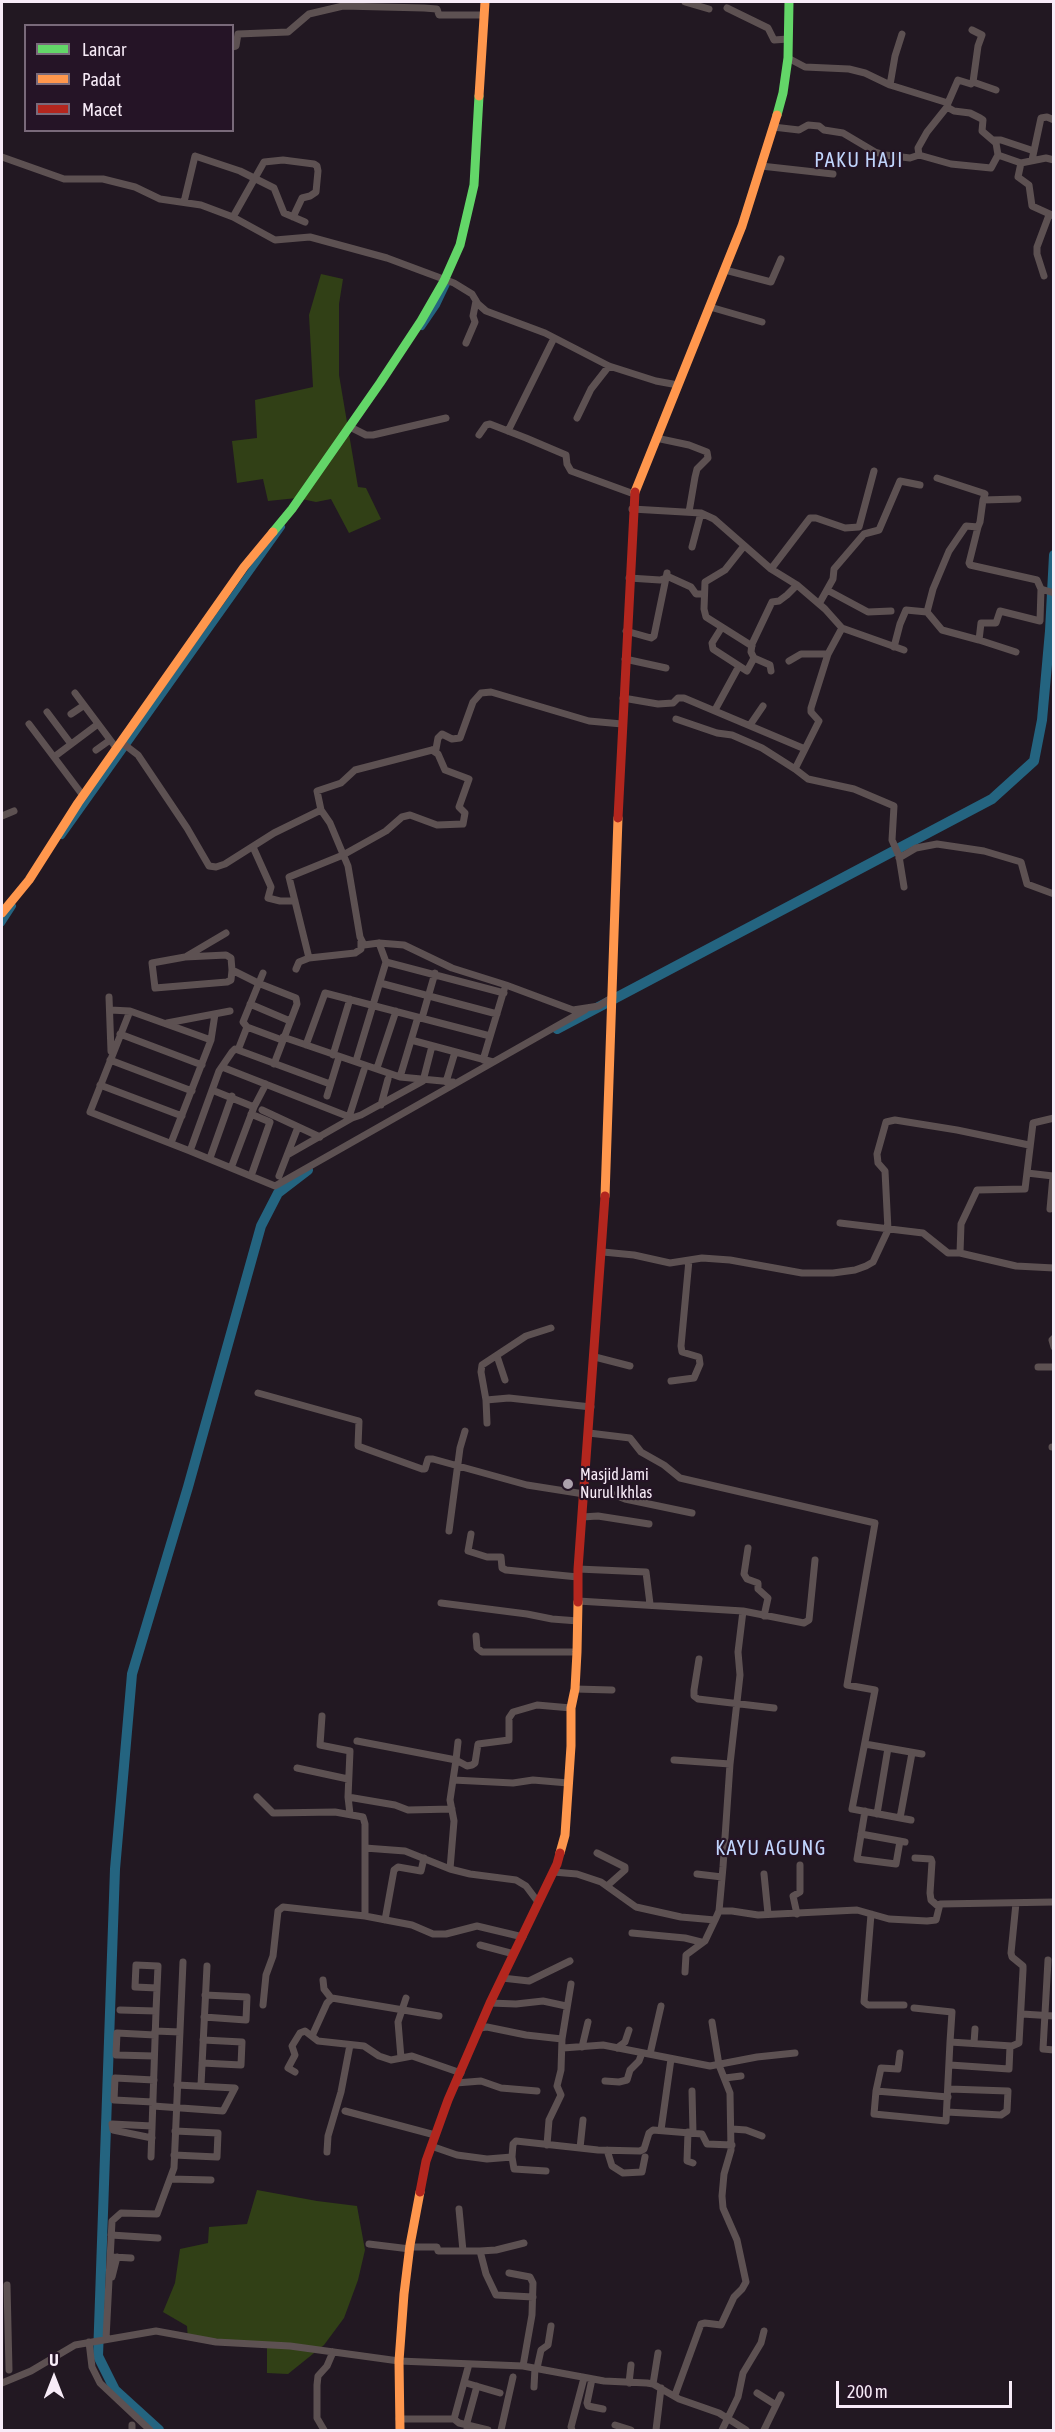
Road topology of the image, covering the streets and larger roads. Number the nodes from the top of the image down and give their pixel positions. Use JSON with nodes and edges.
{"nodes":[{"id":1,"x":485,"y":2,"type":"edge"},
{"id":2,"x":687,"y":2,"type":"edge"},
{"id":3,"x":789,"y":2,"type":"edge"},
{"id":4,"x":727,"y":8,"type":"dead end"},
{"id":5,"x":709,"y":9,"type":"dead end"},
{"id":6,"x":484,"y":15,"type":"junction"},
{"id":7,"x":972,"y":30,"type":"dead end"},
{"id":8,"x":902,"y":34,"type":"dead end"},
{"id":9,"x":788,"y":39,"type":"junction"},
{"id":10,"x":234,"y":47,"type":"edge"},
{"id":11,"x":788,"y":58,"type":"junction"},
{"id":12,"x":973,"y":82,"type":"junction"},
{"id":13,"x":890,"y":85,"type":"junction"},
{"id":14,"x":996,"y":90,"type":"dead end"},
{"id":15,"x":947,"y":105,"type":"junction"},
{"id":16,"x":1053,"y":120,"type":"edge"},
{"id":17,"x":773,"y":127,"type":"junction"},
{"id":18,"x":993,"y":140,"type":"junction"},
{"id":19,"x":1034,"y":151,"type":"junction"},
{"id":20,"x":919,"y":155,"type":"junction"},
{"id":21,"x":998,"y":155,"type":"junction"},
{"id":22,"x":2,"y":157,"type":"edge"},
{"id":23,"x":1032,"y":160,"type":"junction"},
{"id":24,"x":1053,"y":160,"type":"edge"},
{"id":25,"x":1021,"y":163,"type":"junction"},
{"id":26,"x":761,"y":166,"type":"junction"},
{"id":27,"x":832,"y":174,"type":"dead end"},
{"id":28,"x":255,"y":178,"type":"junction"},
{"id":29,"x":184,"y":202,"type":"junction"},
{"id":30,"x":1051,"y":216,"type":"edge"},
{"id":31,"x":233,"y":217,"type":"junction"},
{"id":32,"x":293,"y":217,"type":"junction"},
{"id":33,"x":305,"y":222,"type":"dead end"},
{"id":34,"x":781,"y":259,"type":"dead end"},
{"id":35,"x":725,"y":270,"type":"junction"},
{"id":36,"x":1044,"y":276,"type":"dead end"},
{"id":37,"x":448,"y":282,"type":"junction"},
{"id":38,"x":476,"y":301,"type":"junction"},
{"id":39,"x":710,"y":307,"type":"junction"},
{"id":40,"x":762,"y":322,"type":"dead end"},
{"id":41,"x":554,"y":338,"type":"junction"},
{"id":42,"x":466,"y":343,"type":"dead end"},
{"id":43,"x":609,"y":366,"type":"junction"},
{"id":44,"x":678,"y":385,"type":"junction"},
{"id":45,"x":446,"y":418,"type":"dead end"},
{"id":46,"x":577,"y":418,"type":"dead end"},
{"id":47,"x":352,"y":427,"type":"junction"},
{"id":48,"x":508,"y":431,"type":"junction"},
{"id":49,"x":479,"y":435,"type":"dead end"},
{"id":50,"x":656,"y":438,"type":"junction"},
{"id":51,"x":874,"y":471,"type":"dead end"},
{"id":52,"x":938,"y":478,"type":"dead end"},
{"id":53,"x":920,"y":485,"type":"dead end"},
{"id":54,"x":634,"y":494,"type":"junction"},
{"id":55,"x":1018,"y":499,"type":"dead end"},
{"id":56,"x":983,"y":500,"type":"junction"},
{"id":57,"x":632,"y":509,"type":"junction"},
{"id":58,"x":689,"y":512,"type":"junction"},
{"id":59,"x":701,"y":513,"type":"junction"},
{"id":60,"x":978,"y":527,"type":"junction"},
{"id":61,"x":854,"y":529,"type":"junction"},
{"id":62,"x":864,"y":534,"type":"junction"},
{"id":63,"x":744,"y":546,"type":"junction"},
{"id":64,"x":692,"y":547,"type":"dead end"},
{"id":65,"x":771,"y":568,"type":"junction"},
{"id":66,"x":666,"y":575,"type":"junction"},
{"id":67,"x":629,"y":578,"type":"junction"},
{"id":68,"x":797,"y":585,"type":"junction"},
{"id":69,"x":1043,"y":589,"type":"junction"},
{"id":70,"x":827,"y":590,"type":"junction"},
{"id":71,"x":1053,"y":593,"type":"edge"},
{"id":72,"x":705,"y":594,"type":"junction"},
{"id":73,"x":819,"y":604,"type":"junction"},
{"id":74,"x":891,"y":611,"type":"dead end"},
{"id":75,"x":927,"y":612,"type":"junction"},
{"id":76,"x":722,"y":627,"type":"junction"},
{"id":77,"x":842,"y":628,"type":"junction"},
{"id":78,"x":626,"y":631,"type":"junction"},
{"id":79,"x":979,"y":640,"type":"junction"},
{"id":80,"x":752,"y":646,"type":"junction"},
{"id":81,"x":894,"y":646,"type":"junction"},
{"id":82,"x":904,"y":650,"type":"dead end"},
{"id":83,"x":1017,"y":652,"type":"dead end"},
{"id":84,"x":828,"y":654,"type":"junction"},
{"id":85,"x":754,"y":658,"type":"junction"},
{"id":86,"x":625,"y":659,"type":"junction"},
{"id":87,"x":789,"y":662,"type":"dead end"},
{"id":88,"x":739,"y":666,"type":"junction"},
{"id":89,"x":666,"y":668,"type":"dead end"},
{"id":90,"x":771,"y":671,"type":"dead end"},
{"id":91,"x":75,"y":693,"type":"dead end"},
{"id":92,"x":622,"y":698,"type":"junction"},
{"id":93,"x":83,"y":706,"type":"junction"},
{"id":94,"x":763,"y":706,"type":"dead end"},
{"id":95,"x":715,"y":710,"type":"junction"},
{"id":96,"x":47,"y":712,"type":"dead end"},
{"id":97,"x":71,"y":714,"type":"dead end"},
{"id":98,"x":676,"y":719,"type":"dead end"},
{"id":99,"x":29,"y":724,"type":"dead end"},
{"id":100,"x":98,"y":724,"type":"junction"},
{"id":101,"x":622,"y":724,"type":"junction"},
{"id":102,"x":750,"y":725,"type":"junction"},
{"id":103,"x":110,"y":740,"type":"junction"},
{"id":104,"x":71,"y":744,"type":"junction"},
{"id":105,"x":121,"y":746,"type":"junction"},
{"id":106,"x":805,"y":749,"type":"junction"},
{"id":107,"x":96,"y":750,"type":"dead end"},
{"id":108,"x":432,"y":750,"type":"junction"},
{"id":109,"x":54,"y":757,"type":"junction"},
{"id":110,"x":795,"y":769,"type":"junction"},
{"id":111,"x":84,"y":796,"type":"junction"},
{"id":112,"x":321,"y":810,"type":"junction"},
{"id":113,"x":14,"y":811,"type":"dead end"},
{"id":114,"x":2,"y":816,"type":"edge"},
{"id":115,"x":253,"y":847,"type":"junction"},
{"id":116,"x":343,"y":855,"type":"junction"},
{"id":117,"x":899,"y":857,"type":"junction"},
{"id":118,"x":904,"y":887,"type":"dead end"},
{"id":119,"x":1053,"y":894,"type":"edge"},
{"id":120,"x":295,"y":901,"type":"junction"},
{"id":121,"x":2,"y":913,"type":"edge"},
{"id":122,"x":226,"y":933,"type":"dead end"},
{"id":123,"x":361,"y":941,"type":"junction"},
{"id":124,"x":379,"y":943,"type":"junction"},
{"id":125,"x":185,"y":957,"type":"junction"},
{"id":126,"x":309,"y":958,"type":"junction"},
{"id":127,"x":386,"y":962,"type":"junction"},
{"id":128,"x":296,"y":969,"type":"dead end"},
{"id":129,"x":232,"y":970,"type":"junction"},
{"id":130,"x":262,"y":973,"type":"dead end"},
{"id":131,"x":435,"y":974,"type":"junction"},
{"id":132,"x":380,"y":983,"type":"junction"},
{"id":133,"x":258,"y":984,"type":"junction"},
{"id":134,"x":505,"y":989,"type":"junction"},
{"id":135,"x":428,"y":996,"type":"junction"},
{"id":136,"x":110,"y":997,"type":"dead end"},
{"id":137,"x":613,"y":997,"type":"junction"},
{"id":138,"x":350,"y":999,"type":"junction"},
{"id":139,"x":250,"y":1004,"type":"junction"},
{"id":140,"x":374,"y":1005,"type":"junction"},
{"id":141,"x":110,"y":1010,"type":"junction"},
{"id":142,"x":587,"y":1010,"type":"junction"},
{"id":143,"x":130,"y":1011,"type":"junction"},
{"id":144,"x":230,"y":1011,"type":"dead end"},
{"id":145,"x":396,"y":1011,"type":"junction"},
{"id":146,"x":215,"y":1014,"type":"junction"},
{"id":147,"x":497,"y":1014,"type":"junction"},
{"id":148,"x":420,"y":1017,"type":"junction"},
{"id":149,"x":290,"y":1021,"type":"junction"},
{"id":150,"x":167,"y":1023,"type":"junction"},
{"id":151,"x":247,"y":1027,"type":"junction"},
{"id":152,"x":120,"y":1034,"type":"junction"},
{"id":153,"x":490,"y":1036,"type":"junction"},
{"id":154,"x":283,"y":1039,"type":"junction"},
{"id":155,"x":211,"y":1040,"type":"junction"},
{"id":156,"x":411,"y":1040,"type":"junction"},
{"id":157,"x":306,"y":1045,"type":"junction"},
{"id":158,"x":432,"y":1046,"type":"junction"},
{"id":159,"x":238,"y":1050,"type":"junction"},
{"id":160,"x":455,"y":1052,"type":"junction"},
{"id":161,"x":336,"y":1056,"type":"junction"},
{"id":162,"x":111,"y":1058,"type":"junction"},
{"id":163,"x":483,"y":1060,"type":"junction"},
{"id":164,"x":356,"y":1061,"type":"junction"},
{"id":165,"x":493,"y":1062,"type":"junction"},
{"id":166,"x":274,"y":1064,"type":"junction"},
{"id":167,"x":202,"y":1065,"type":"junction"},
{"id":168,"x":222,"y":1066,"type":"junction"},
{"id":169,"x":377,"y":1068,"type":"junction"},
{"id":170,"x":364,"y":1070,"type":"dead end"},
{"id":171,"x":400,"y":1077,"type":"junction"},
{"id":172,"x":388,"y":1079,"type":"dead end"},
{"id":173,"x":423,"y":1081,"type":"junction"},
{"id":174,"x":446,"y":1082,"type":"junction"},
{"id":175,"x":457,"y":1082,"type":"junction"},
{"id":176,"x":266,"y":1084,"type":"junction"},
{"id":177,"x":330,"y":1084,"type":"junction"},
{"id":178,"x":100,"y":1085,"type":"junction"},
{"id":179,"x":212,"y":1090,"type":"junction"},
{"id":180,"x":192,"y":1091,"type":"junction"},
{"id":181,"x":232,"y":1096,"type":"junction"},
{"id":182,"x":327,"y":1096,"type":"dead end"},
{"id":183,"x":381,"y":1105,"type":"junction"},
{"id":184,"x":252,"y":1110,"type":"junction"},
{"id":185,"x":262,"y":1110,"type":"dead end"},
{"id":186,"x":182,"y":1116,"type":"junction"},
{"id":187,"x":351,"y":1117,"type":"junction"},
{"id":188,"x":1053,"y":1118,"type":"edge"},
{"id":189,"x":298,"y":1127,"type":"junction"},
{"id":190,"x":320,"y":1137,"type":"junction"},
{"id":191,"x":171,"y":1143,"type":"junction"},
{"id":192,"x":1029,"y":1145,"type":"junction"},
{"id":193,"x":190,"y":1150,"type":"junction"},
{"id":194,"x":289,"y":1154,"type":"junction"},
{"id":195,"x":210,"y":1158,"type":"junction"},
{"id":196,"x":231,"y":1168,"type":"junction"},
{"id":197,"x":1027,"y":1173,"type":"junction"},
{"id":198,"x":251,"y":1176,"type":"junction"},
{"id":199,"x":279,"y":1176,"type":"dead end"},
{"id":200,"x":1053,"y":1187,"type":"edge"},
{"id":201,"x":1050,"y":1209,"type":"dead end"},
{"id":202,"x":840,"y":1223,"type":"dead end"},
{"id":203,"x":888,"y":1230,"type":"junction"},
{"id":204,"x":603,"y":1252,"type":"junction"},
{"id":205,"x":960,"y":1253,"type":"junction"},
{"id":206,"x":689,"y":1260,"type":"junction"},
{"id":207,"x":1053,"y":1268,"type":"edge"},
{"id":208,"x":551,"y":1328,"type":"dead end"},
{"id":209,"x":1053,"y":1338,"type":"edge"},
{"id":210,"x":1053,"y":1347,"type":"edge"},
{"id":211,"x":497,"y":1356,"type":"junction"},
{"id":212,"x":595,"y":1357,"type":"junction"},
{"id":213,"x":630,"y":1366,"type":"dead end"},
{"id":214,"x":1038,"y":1367,"type":"dead end"},
{"id":215,"x":1053,"y":1367,"type":"edge"},
{"id":216,"x":505,"y":1380,"type":"dead end"},
{"id":217,"x":671,"y":1381,"type":"dead end"},
{"id":218,"x":258,"y":1393,"type":"dead end"},
{"id":219,"x":486,"y":1400,"type":"junction"},
{"id":220,"x":591,"y":1407,"type":"junction"},
{"id":221,"x":487,"y":1423,"type":"dead end"},
{"id":222,"x":465,"y":1431,"type":"dead end"},
{"id":223,"x":589,"y":1433,"type":"junction"},
{"id":224,"x":457,"y":1467,"type":"junction"},
{"id":225,"x":584,"y":1494,"type":"junction"},
{"id":226,"x":692,"y":1513,"type":"dead end"},
{"id":227,"x":582,"y":1517,"type":"junction"},
{"id":228,"x":649,"y":1524,"type":"dead end"},
{"id":229,"x":449,"y":1531,"type":"dead end"},
{"id":230,"x":471,"y":1534,"type":"dead end"},
{"id":231,"x":748,"y":1548,"type":"dead end"},
{"id":232,"x":815,"y":1560,"type":"dead end"},
{"id":233,"x":578,"y":1573,"type":"junction"},
{"id":234,"x":578,"y":1601,"type":"junction"},
{"id":235,"x":441,"y":1603,"type":"dead end"},
{"id":236,"x":650,"y":1604,"type":"junction"},
{"id":237,"x":743,"y":1611,"type":"junction"},
{"id":238,"x":764,"y":1616,"type":"junction"},
{"id":239,"x":578,"y":1621,"type":"junction"},
{"id":240,"x":476,"y":1636,"type":"dead end"},
{"id":241,"x":576,"y":1652,"type":"junction"},
{"id":242,"x":699,"y":1659,"type":"dead end"},
{"id":243,"x":575,"y":1689,"type":"junction"},
{"id":244,"x":612,"y":1690,"type":"dead end"},
{"id":245,"x":736,"y":1703,"type":"junction"},
{"id":246,"x":571,"y":1707,"type":"junction"},
{"id":247,"x":774,"y":1707,"type":"dead end"},
{"id":248,"x":322,"y":1716,"type":"dead end"},
{"id":249,"x":357,"y":1741,"type":"dead end"},
{"id":250,"x":458,"y":1742,"type":"dead end"},
{"id":251,"x":865,"y":1744,"type":"junction"},
{"id":252,"x":888,"y":1748,"type":"junction"},
{"id":253,"x":912,"y":1753,"type":"junction"},
{"id":254,"x":922,"y":1754,"type":"dead end"},
{"id":255,"x":456,"y":1760,"type":"junction"},
{"id":256,"x":674,"y":1760,"type":"dead end"},
{"id":257,"x":730,"y":1764,"type":"junction"},
{"id":258,"x":297,"y":1768,"type":"dead end"},
{"id":259,"x":348,"y":1779,"type":"junction"},
{"id":260,"x":453,"y":1780,"type":"junction"},
{"id":261,"x":568,"y":1783,"type":"junction"},
{"id":262,"x":257,"y":1797,"type":"dead end"},
{"id":263,"x":348,"y":1797,"type":"junction"},
{"id":264,"x":452,"y":1809,"type":"junction"},
{"id":265,"x":865,"y":1811,"type":"junction"},
{"id":266,"x":350,"y":1814,"type":"junction"},
{"id":267,"x":878,"y":1814,"type":"junction"},
{"id":268,"x":900,"y":1818,"type":"junction"},
{"id":269,"x":910,"y":1820,"type":"dead end"},
{"id":270,"x":861,"y":1834,"type":"junction"},
{"id":271,"x":365,"y":1848,"type":"junction"},
{"id":272,"x":597,"y":1853,"type":"dead end"},
{"id":273,"x":915,"y":1857,"type":"dead end"},
{"id":274,"x":424,"y":1858,"type":"junction"},
{"id":275,"x":800,"y":1866,"type":"dead end"},
{"id":276,"x":450,"y":1869,"type":"junction"},
{"id":277,"x":553,"y":1872,"type":"junction"},
{"id":278,"x":697,"y":1874,"type":"dead end"},
{"id":279,"x":764,"y":1874,"type":"dead end"},
{"id":280,"x":722,"y":1876,"type":"junction"},
{"id":281,"x":607,"y":1886,"type":"junction"},
{"id":282,"x":538,"y":1902,"type":"junction"},
{"id":283,"x":1053,"y":1902,"type":"edge"},
{"id":284,"x":1016,"y":1903,"type":"junction"},
{"id":285,"x":939,"y":1907,"type":"junction"},
{"id":286,"x":719,"y":1911,"type":"junction"},
{"id":287,"x":768,"y":1914,"type":"junction"},
{"id":288,"x":797,"y":1914,"type":"junction"},
{"id":289,"x":871,"y":1914,"type":"junction"},
{"id":290,"x":365,"y":1916,"type":"junction"},
{"id":291,"x":385,"y":1920,"type":"junction"},
{"id":292,"x":715,"y":1920,"type":"junction"},
{"id":293,"x":632,"y":1933,"type":"dead end"},
{"id":294,"x":523,"y":1937,"type":"junction"},
{"id":295,"x":701,"y":1942,"type":"junction"},
{"id":296,"x":480,"y":1945,"type":"dead end"},
{"id":297,"x":514,"y":1954,"type":"junction"},
{"id":298,"x":1048,"y":1960,"type":"dead end"},
{"id":299,"x":570,"y":1961,"type":"dead end"},
{"id":300,"x":183,"y":1962,"type":"dead end"},
{"id":301,"x":207,"y":1966,"type":"dead end"},
{"id":302,"x":685,"y":1972,"type":"dead end"},
{"id":303,"x":502,"y":1978,"type":"junction"},
{"id":304,"x":323,"y":1980,"type":"dead end"},
{"id":305,"x":571,"y":1984,"type":"dead end"},
{"id":306,"x":157,"y":1988,"type":"junction"},
{"id":307,"x":205,"y":1995,"type":"junction"},
{"id":308,"x":331,"y":1998,"type":"junction"},
{"id":309,"x":406,"y":1998,"type":"dead end"},
{"id":310,"x":490,"y":2003,"type":"junction"},
{"id":311,"x":263,"y":2005,"type":"dead end"},
{"id":312,"x":904,"y":2005,"type":"dead end"},
{"id":313,"x":566,"y":2006,"type":"junction"},
{"id":314,"x":661,"y":2006,"type":"dead end"},
{"id":315,"x":914,"y":2008,"type":"dead end"},
{"id":316,"x":120,"y":2010,"type":"dead end"},
{"id":317,"x":401,"y":2010,"type":"junction"},
{"id":318,"x":156,"y":2011,"type":"junction"},
{"id":319,"x":1022,"y":2014,"type":"junction"},
{"id":320,"x":1045,"y":2015,"type":"junction"},
{"id":321,"x":439,"y":2016,"type":"dead end"},
{"id":322,"x":1053,"y":2016,"type":"edge"},
{"id":323,"x":204,"y":2018,"type":"junction"},
{"id":324,"x":588,"y":2022,"type":"dead end"},
{"id":325,"x":712,"y":2022,"type":"dead end"},
{"id":326,"x":480,"y":2028,"type":"junction"},
{"id":327,"x":975,"y":2029,"type":"dead end"},
{"id":328,"x":629,"y":2031,"type":"dead end"},
{"id":329,"x":180,"y":2032,"type":"junction"},
{"id":330,"x":155,"y":2033,"type":"junction"},
{"id":331,"x":312,"y":2036,"type":"junction"},
{"id":332,"x":562,"y":2038,"type":"junction"},
{"id":333,"x":203,"y":2040,"type":"junction"},
{"id":334,"x":950,"y":2042,"type":"junction"},
{"id":335,"x":974,"y":2043,"type":"junction"},
{"id":336,"x":350,"y":2045,"type":"junction"},
{"id":337,"x":1010,"y":2046,"type":"junction"},
{"id":338,"x":582,"y":2047,"type":"junction"},
{"id":339,"x":563,"y":2048,"type":"junction"},
{"id":340,"x":617,"y":2048,"type":"junction"},
{"id":341,"x":1053,"y":2050,"type":"edge"},
{"id":342,"x":642,"y":2053,"type":"junction"},
{"id":343,"x":795,"y":2053,"type":"dead end"},
{"id":344,"x":900,"y":2053,"type":"dead end"},
{"id":345,"x":651,"y":2054,"type":"junction"},
{"id":346,"x":154,"y":2056,"type":"junction"},
{"id":347,"x":401,"y":2058,"type":"junction"},
{"id":348,"x":671,"y":2059,"type":"junction"},
{"id":349,"x":202,"y":2063,"type":"junction"},
{"id":350,"x":719,"y":2065,"type":"junction"},
{"id":351,"x":950,"y":2065,"type":"junction"},
{"id":352,"x":296,"y":2073,"type":"dead end"},
{"id":353,"x":461,"y":2073,"type":"junction"},
{"id":354,"x":741,"y":2076,"type":"dead end"},
{"id":355,"x":725,"y":2078,"type":"junction"},
{"id":356,"x":154,"y":2080,"type":"junction"},
{"id":357,"x":605,"y":2081,"type":"dead end"},
{"id":358,"x":456,"y":2083,"type":"junction"},
{"id":359,"x":177,"y":2085,"type":"junction"},
{"id":360,"x":201,"y":2085,"type":"junction"},
{"id":361,"x":949,"y":2089,"type":"junction"},
{"id":362,"x":537,"y":2091,"type":"dead end"},
{"id":363,"x":692,"y":2091,"type":"dead end"},
{"id":364,"x":876,"y":2091,"type":"junction"},
{"id":365,"x":948,"y":2097,"type":"junction"},
{"id":366,"x":153,"y":2104,"type":"junction"},
{"id":367,"x":176,"y":2107,"type":"junction"},
{"id":368,"x":345,"y":2111,"type":"dead end"},
{"id":369,"x":947,"y":2112,"type":"junction"},
{"id":370,"x":583,"y":2120,"type":"dead end"},
{"id":371,"x":152,"y":2126,"type":"junction"},
{"id":372,"x":732,"y":2128,"type":"junction"},
{"id":373,"x":661,"y":2130,"type":"junction"},
{"id":374,"x":175,"y":2132,"type":"junction"},
{"id":375,"x":691,"y":2133,"type":"junction"},
{"id":376,"x":435,"y":2135,"type":"junction"},
{"id":377,"x":762,"y":2136,"type":"dead end"},
{"id":378,"x":152,"y":2138,"type":"junction"},
{"id":379,"x":547,"y":2145,"type":"junction"},
{"id":380,"x":732,"y":2145,"type":"junction"},
{"id":381,"x":431,"y":2146,"type":"junction"},
{"id":382,"x":580,"y":2148,"type":"junction"},
{"id":383,"x":607,"y":2150,"type":"junction"},
{"id":384,"x":327,"y":2152,"type":"dead end"},
{"id":385,"x":174,"y":2155,"type":"junction"},
{"id":386,"x":151,"y":2157,"type":"dead end"},
{"id":387,"x":513,"y":2157,"type":"junction"},
{"id":388,"x":645,"y":2157,"type":"dead end"},
{"id":389,"x":693,"y":2163,"type":"dead end"},
{"id":390,"x":546,"y":2171,"type":"dead end"},
{"id":391,"x":170,"y":2179,"type":"junction"},
{"id":392,"x":211,"y":2180,"type":"dead end"},
{"id":393,"x":459,"y":2209,"type":"dead end"},
{"id":394,"x":111,"y":2235,"type":"junction"},
{"id":395,"x":158,"y":2238,"type":"dead end"},
{"id":396,"x":369,"y":2244,"type":"dead end"},
{"id":397,"x":524,"y":2244,"type":"dead end"},
{"id":398,"x":410,"y":2248,"type":"junction"},
{"id":399,"x":463,"y":2251,"type":"junction"},
{"id":400,"x":480,"y":2251,"type":"junction"},
{"id":401,"x":114,"y":2257,"type":"junction"},
{"id":402,"x":130,"y":2258,"type":"dead end"},
{"id":403,"x":509,"y":2273,"type":"dead end"},
{"id":404,"x":7,"y":2285,"type":"dead end"},
{"id":405,"x":532,"y":2297,"type":"junction"},
{"id":406,"x":4,"y":2300,"type":"edge"},
{"id":407,"x":551,"y":2326,"type":"dead end"},
{"id":408,"x":764,"y":2331,"type":"dead end"},
{"id":409,"x":98,"y":2340,"type":"junction"},
{"id":410,"x":333,"y":2352,"type":"junction"},
{"id":411,"x":658,"y":2353,"type":"dead end"},
{"id":412,"x":399,"y":2361,"type":"junction"},
{"id":413,"x":469,"y":2364,"type":"junction"},
{"id":414,"x":631,"y":2365,"type":"dead end"},
{"id":415,"x":523,"y":2367,"type":"junction"},
{"id":416,"x":536,"y":2368,"type":"junction"},
{"id":417,"x":9,"y":2370,"type":"dead end"},
{"id":418,"x":513,"y":2377,"type":"dead end"},
{"id":419,"x":584,"y":2378,"type":"junction"},
{"id":420,"x":592,"y":2379,"type":"junction"},
{"id":421,"x":2,"y":2383,"type":"edge"},
{"id":422,"x":466,"y":2383,"type":"junction"},
{"id":423,"x":629,"y":2383,"type":"junction"},
{"id":424,"x":653,"y":2384,"type":"junction"},
{"id":425,"x":477,"y":2386,"type":"junction"},
{"id":426,"x":534,"y":2387,"type":"dead end"},
{"id":427,"x":661,"y":2388,"type":"junction"},
{"id":428,"x":500,"y":2393,"type":"dead end"},
{"id":429,"x":757,"y":2393,"type":"dead end"},
{"id":430,"x":781,"y":2395,"type":"dead end"},
{"id":431,"x":675,"y":2396,"type":"junction"},
{"id":432,"x":776,"y":2405,"type":"junction"},
{"id":433,"x":603,"y":2409,"type":"dead end"},
{"id":434,"x":728,"y":2418,"type":"junction"},
{"id":435,"x":399,"y":2419,"type":"junction"},
{"id":436,"x":454,"y":2419,"type":"junction"},
{"id":437,"x":466,"y":2426,"type":"junction"},
{"id":438,"x":617,"y":2427,"type":"edge"},
{"id":439,"x":150,"y":2430,"type":"edge"},
{"id":440,"x":324,"y":2430,"type":"edge"},
{"id":441,"x":400,"y":2430,"type":"edge"},
{"id":442,"x":488,"y":2430,"type":"edge"},
{"id":443,"x":501,"y":2430,"type":"edge"},
{"id":444,"x":572,"y":2430,"type":"edge"},
{"id":445,"x":631,"y":2430,"type":"edge"},
{"id":446,"x":656,"y":2430,"type":"edge"},
{"id":447,"x":722,"y":2430,"type":"edge"},
{"id":448,"x":746,"y":2430,"type":"edge"},
{"id":449,"x":764,"y":2430,"type":"edge"}],
"edges":[{"from":1,"to":6,"type":"street"},
{"from":2,"to":5,"type":"street"},
{"from":3,"to":9,"type":"street"},
{"from":4,"to":9,"type":"street"},
{"from":6,"to":10,"type":"street"},
{"from":6,"to":37,"type":"street"},
{"from":7,"to":12,"type":"street"},
{"from":8,"to":13,"type":"street"},
{"from":9,"to":11,"type":"street"},
{"from":11,"to":13,"type":"street"},
{"from":11,"to":17,"type":"street"},
{"from":12,"to":14,"type":"street"},
{"from":12,"to":15,"type":"street"},
{"from":13,"to":15,"type":"street"},
{"from":15,"to":18,"type":"street"},
{"from":15,"to":20,"type":"street"},
{"from":16,"to":19,"type":"street"},
{"from":17,"to":20,"type":"street"},
{"from":17,"to":26,"type":"street"},
{"from":18,"to":19,"type":"street"},
{"from":18,"to":21,"type":"street"},
{"from":19,"to":23,"type":"street"},
{"from":20,"to":21,"type":"street"},
{"from":21,"to":25,"type":"street"},
{"from":22,"to":29,"type":"street"},
{"from":23,"to":24,"type":"street"},
{"from":23,"to":25,"type":"street"},
{"from":25,"to":30,"type":"street"},
{"from":26,"to":27,"type":"street"},
{"from":26,"to":35,"type":"street"},
{"from":28,"to":29,"type":"street"},
{"from":28,"to":31,"type":"street"},
{"from":28,"to":32,"type":"street"},
{"from":28,"to":32,"type":"street"},
{"from":29,"to":31,"type":"street"},
{"from":30,"to":36,"type":"street"},
{"from":31,"to":37,"type":"street"},
{"from":32,"to":33,"type":"street"},
{"from":34,"to":35,"type":"street"},
{"from":35,"to":39,"type":"street"},
{"from":37,"to":38,"type":"street"},
{"from":37,"to":47,"type":"street"},
{"from":38,"to":41,"type":"street"},
{"from":38,"to":42,"type":"street"},
{"from":39,"to":40,"type":"street"},
{"from":39,"to":44,"type":"street"},
{"from":41,"to":43,"type":"street"},
{"from":41,"to":48,"type":"street"},
{"from":43,"to":44,"type":"street"},
{"from":43,"to":46,"type":"street"},
{"from":44,"to":50,"type":"street"},
{"from":45,"to":47,"type":"street"},
{"from":47,"to":105,"type":"street"},
{"from":48,"to":49,"type":"street"},
{"from":48,"to":54,"type":"street"},
{"from":50,"to":54,"type":"street"},
{"from":50,"to":58,"type":"street"},
{"from":51,"to":61,"type":"street"},
{"from":52,"to":56,"type":"street"},
{"from":53,"to":62,"type":"street"},
{"from":54,"to":57,"type":"street"},
{"from":55,"to":56,"type":"street"},
{"from":56,"to":60,"type":"street"},
{"from":57,"to":58,"type":"street"},
{"from":57,"to":67,"type":"street"},
{"from":58,"to":59,"type":"street"},
{"from":59,"to":63,"type":"street"},
{"from":59,"to":64,"type":"street"},
{"from":60,"to":69,"type":"street"},
{"from":60,"to":75,"type":"street"},
{"from":61,"to":62,"type":"street"},
{"from":61,"to":65,"type":"street"},
{"from":62,"to":70,"type":"street"},
{"from":63,"to":65,"type":"street"},
{"from":63,"to":72,"type":"street"},
{"from":65,"to":68,"type":"street"},
{"from":66,"to":67,"type":"street"},
{"from":66,"to":72,"type":"street"},
{"from":66,"to":78,"type":"street"},
{"from":67,"to":78,"type":"street"},
{"from":68,"to":73,"type":"street"},
{"from":68,"to":80,"type":"street"},
{"from":69,"to":71,"type":"street"},
{"from":69,"to":79,"type":"street"},
{"from":70,"to":73,"type":"street"},
{"from":70,"to":74,"type":"street"},
{"from":72,"to":76,"type":"street"},
{"from":73,"to":77,"type":"street"},
{"from":75,"to":79,"type":"street"},
{"from":75,"to":81,"type":"street"},
{"from":76,"to":80,"type":"street"},
{"from":76,"to":88,"type":"street"},
{"from":77,"to":81,"type":"street"},
{"from":77,"to":84,"type":"street"},
{"from":78,"to":86,"type":"street"},
{"from":79,"to":83,"type":"street"},
{"from":80,"to":85,"type":"street"},
{"from":81,"to":82,"type":"street"},
{"from":84,"to":87,"type":"street"},
{"from":84,"to":106,"type":"street"},
{"from":85,"to":88,"type":"street"},
{"from":85,"to":90,"type":"street"},
{"from":86,"to":89,"type":"street"},
{"from":86,"to":92,"type":"street"},
{"from":88,"to":95,"type":"street"},
{"from":91,"to":93,"type":"street"},
{"from":92,"to":95,"type":"street"},
{"from":92,"to":101,"type":"street"},
{"from":93,"to":97,"type":"street"},
{"from":93,"to":100,"type":"street"},
{"from":94,"to":102,"type":"street"},
{"from":95,"to":102,"type":"street"},
{"from":96,"to":104,"type":"street"},
{"from":98,"to":110,"type":"street"},
{"from":99,"to":109,"type":"street"},
{"from":100,"to":103,"type":"street"},
{"from":100,"to":104,"type":"street"},
{"from":101,"to":108,"type":"street"},
{"from":101,"to":137,"type":"street"},
{"from":102,"to":106,"type":"street"},
{"from":103,"to":105,"type":"street"},
{"from":103,"to":107,"type":"street"},
{"from":104,"to":109,"type":"street"},
{"from":105,"to":111,"type":"street"},
{"from":105,"to":115,"type":"street"},
{"from":106,"to":110,"type":"street"},
{"from":108,"to":112,"type":"street"},
{"from":108,"to":116,"type":"street"},
{"from":109,"to":111,"type":"street"},
{"from":110,"to":117,"type":"street"},
{"from":111,"to":121,"type":"street"},
{"from":112,"to":115,"type":"street"},
{"from":112,"to":116,"type":"street"},
{"from":113,"to":114,"type":"street"},
{"from":115,"to":120,"type":"street"},
{"from":116,"to":120,"type":"street"},
{"from":116,"to":123,"type":"street"},
{"from":117,"to":118,"type":"street"},
{"from":117,"to":119,"type":"street"},
{"from":120,"to":126,"type":"street"},
{"from":122,"to":125,"type":"street"},
{"from":123,"to":124,"type":"street"},
{"from":123,"to":126,"type":"street"},
{"from":124,"to":127,"type":"street"},
{"from":124,"to":134,"type":"street"},
{"from":125,"to":129,"type":"street"},
{"from":125,"to":129,"type":"street"},
{"from":126,"to":128,"type":"street"},
{"from":127,"to":131,"type":"street"},
{"from":127,"to":132,"type":"street"},
{"from":129,"to":133,"type":"street"},
{"from":130,"to":133,"type":"street"},
{"from":131,"to":134,"type":"street"},
{"from":131,"to":135,"type":"street"},
{"from":132,"to":135,"type":"street"},
{"from":132,"to":140,"type":"street"},
{"from":133,"to":139,"type":"street"},
{"from":133,"to":149,"type":"street"},
{"from":134,"to":142,"type":"street"},
{"from":134,"to":147,"type":"street"},
{"from":135,"to":147,"type":"street"},
{"from":135,"to":148,"type":"street"},
{"from":136,"to":141,"type":"street"},
{"from":137,"to":142,"type":"street"},
{"from":137,"to":204,"type":"street"},
{"from":138,"to":140,"type":"street"},
{"from":138,"to":157,"type":"street"},
{"from":138,"to":161,"type":"street"},
{"from":139,"to":149,"type":"street"},
{"from":139,"to":151,"type":"street"},
{"from":140,"to":145,"type":"street"},
{"from":140,"to":164,"type":"street"},
{"from":141,"to":143,"type":"street"},
{"from":141,"to":162,"type":"street"},
{"from":142,"to":165,"type":"street"},
{"from":143,"to":150,"type":"street"},
{"from":143,"to":152,"type":"street"},
{"from":144,"to":146,"type":"street"},
{"from":145,"to":148,"type":"street"},
{"from":145,"to":169,"type":"street"},
{"from":146,"to":150,"type":"street"},
{"from":146,"to":155,"type":"street"},
{"from":147,"to":153,"type":"street"},
{"from":148,"to":153,"type":"street"},
{"from":148,"to":156,"type":"street"},
{"from":149,"to":154,"type":"street"},
{"from":150,"to":155,"type":"street"},
{"from":151,"to":154,"type":"street"},
{"from":151,"to":159,"type":"street"},
{"from":152,"to":162,"type":"street"},
{"from":152,"to":167,"type":"street"},
{"from":153,"to":163,"type":"street"},
{"from":154,"to":157,"type":"street"},
{"from":154,"to":166,"type":"street"},
{"from":155,"to":167,"type":"street"},
{"from":156,"to":158,"type":"street"},
{"from":156,"to":171,"type":"street"},
{"from":157,"to":161,"type":"street"},
{"from":158,"to":160,"type":"street"},
{"from":158,"to":173,"type":"street"},
{"from":159,"to":166,"type":"street"},
{"from":159,"to":168,"type":"street"},
{"from":160,"to":163,"type":"street"},
{"from":160,"to":174,"type":"street"},
{"from":161,"to":164,"type":"street"},
{"from":161,"to":177,"type":"street"},
{"from":162,"to":178,"type":"street"},
{"from":162,"to":180,"type":"street"},
{"from":163,"to":165,"type":"street"},
{"from":164,"to":169,"type":"street"},
{"from":165,"to":175,"type":"street"},
{"from":166,"to":177,"type":"street"},
{"from":167,"to":180,"type":"street"},
{"from":168,"to":176,"type":"street"},
{"from":168,"to":179,"type":"street"},
{"from":169,"to":171,"type":"street"},
{"from":170,"to":187,"type":"street"},
{"from":171,"to":173,"type":"street"},
{"from":172,"to":183,"type":"street"},
{"from":173,"to":174,"type":"street"},
{"from":173,"to":183,"type":"street"},
{"from":174,"to":175,"type":"street"},
{"from":175,"to":198,"type":"street"},
{"from":176,"to":184,"type":"street"},
{"from":176,"to":187,"type":"street"},
{"from":177,"to":182,"type":"street"},
{"from":178,"to":186,"type":"street"},
{"from":178,"to":191,"type":"street"},
{"from":179,"to":181,"type":"street"},
{"from":179,"to":193,"type":"street"},
{"from":180,"to":186,"type":"street"},
{"from":181,"to":184,"type":"street"},
{"from":181,"to":195,"type":"street"},
{"from":183,"to":187,"type":"street"},
{"from":184,"to":196,"type":"street"},
{"from":184,"to":198,"type":"street"},
{"from":185,"to":189,"type":"street"},
{"from":186,"to":191,"type":"street"},
{"from":187,"to":190,"type":"street"},
{"from":188,"to":192,"type":"street"},
{"from":189,"to":190,"type":"street"},
{"from":189,"to":194,"type":"street"},
{"from":190,"to":194,"type":"street"},
{"from":191,"to":193,"type":"street"},
{"from":192,"to":197,"type":"street"},
{"from":192,"to":203,"type":"street"},
{"from":193,"to":195,"type":"street"},
{"from":194,"to":199,"type":"street"},
{"from":195,"to":196,"type":"street"},
{"from":196,"to":198,"type":"street"},
{"from":197,"to":200,"type":"street"},
{"from":197,"to":205,"type":"street"},
{"from":200,"to":201,"type":"street"},
{"from":202,"to":203,"type":"street"},
{"from":203,"to":205,"type":"street"},
{"from":203,"to":206,"type":"street"},
{"from":204,"to":206,"type":"street"},
{"from":204,"to":212,"type":"street"},
{"from":205,"to":207,"type":"street"},
{"from":206,"to":217,"type":"street"},
{"from":208,"to":211,"type":"street"},
{"from":209,"to":210,"type":"street"},
{"from":211,"to":216,"type":"street"},
{"from":211,"to":219,"type":"street"},
{"from":212,"to":213,"type":"street"},
{"from":212,"to":220,"type":"street"},
{"from":214,"to":215,"type":"street"},
{"from":218,"to":224,"type":"street"},
{"from":219,"to":220,"type":"street"},
{"from":219,"to":221,"type":"street"},
{"from":220,"to":223,"type":"street"},
{"from":222,"to":224,"type":"street"},
{"from":223,"to":225,"type":"street"},
{"from":223,"to":251,"type":"street"},
{"from":224,"to":225,"type":"street"},
{"from":224,"to":229,"type":"street"},
{"from":225,"to":226,"type":"street"},
{"from":225,"to":227,"type":"street"},
{"from":227,"to":228,"type":"street"},
{"from":227,"to":233,"type":"street"},
{"from":230,"to":233,"type":"street"},
{"from":231,"to":238,"type":"street"},
{"from":232,"to":238,"type":"street"},
{"from":233,"to":234,"type":"street"},
{"from":233,"to":236,"type":"street"},
{"from":234,"to":236,"type":"street"},
{"from":234,"to":239,"type":"street"},
{"from":235,"to":239,"type":"street"},
{"from":236,"to":237,"type":"street"},
{"from":237,"to":238,"type":"street"},
{"from":237,"to":245,"type":"street"},
{"from":239,"to":241,"type":"street"},
{"from":240,"to":241,"type":"street"},
{"from":241,"to":243,"type":"street"},
{"from":242,"to":245,"type":"street"},
{"from":243,"to":244,"type":"street"},
{"from":243,"to":246,"type":"street"},
{"from":245,"to":247,"type":"street"},
{"from":245,"to":257,"type":"street"},
{"from":246,"to":255,"type":"street"},
{"from":246,"to":261,"type":"street"},
{"from":248,"to":259,"type":"street"},
{"from":249,"to":255,"type":"street"},
{"from":250,"to":255,"type":"street"},
{"from":251,"to":252,"type":"street"},
{"from":251,"to":265,"type":"street"},
{"from":252,"to":253,"type":"street"},
{"from":252,"to":267,"type":"street"},
{"from":253,"to":254,"type":"street"},
{"from":253,"to":268,"type":"street"},
{"from":255,"to":260,"type":"street"},
{"from":256,"to":257,"type":"street"},
{"from":257,"to":280,"type":"street"},
{"from":258,"to":259,"type":"street"},
{"from":259,"to":263,"type":"street"},
{"from":260,"to":261,"type":"street"},
{"from":260,"to":264,"type":"street"},
{"from":261,"to":277,"type":"street"},
{"from":262,"to":266,"type":"street"},
{"from":263,"to":264,"type":"street"},
{"from":263,"to":266,"type":"street"},
{"from":264,"to":276,"type":"street"},
{"from":265,"to":267,"type":"street"},
{"from":265,"to":270,"type":"street"},
{"from":266,"to":271,"type":"street"},
{"from":267,"to":268,"type":"street"},
{"from":268,"to":269,"type":"street"},
{"from":270,"to":270,"type":"street"},
{"from":271,"to":274,"type":"street"},
{"from":271,"to":290,"type":"street"},
{"from":272,"to":281,"type":"street"},
{"from":273,"to":285,"type":"street"},
{"from":274,"to":276,"type":"street"},
{"from":274,"to":291,"type":"street"},
{"from":275,"to":288,"type":"street"},
{"from":276,"to":282,"type":"street"},
{"from":277,"to":281,"type":"street"},
{"from":277,"to":282,"type":"street"},
{"from":278,"to":280,"type":"street"},
{"from":279,"to":287,"type":"street"},
{"from":280,"to":286,"type":"street"},
{"from":281,"to":292,"type":"street"},
{"from":282,"to":294,"type":"street"},
{"from":283,"to":284,"type":"street"},
{"from":284,"to":285,"type":"street"},
{"from":284,"to":319,"type":"street"},
{"from":285,"to":289,"type":"street"},
{"from":286,"to":287,"type":"street"},
{"from":286,"to":292,"type":"street"},
{"from":287,"to":288,"type":"street"},
{"from":288,"to":289,"type":"street"},
{"from":289,"to":312,"type":"street"},
{"from":290,"to":291,"type":"street"},
{"from":290,"to":311,"type":"street"},
{"from":291,"to":294,"type":"street"},
{"from":292,"to":295,"type":"street"},
{"from":293,"to":295,"type":"street"},
{"from":294,"to":297,"type":"street"},
{"from":295,"to":302,"type":"street"},
{"from":296,"to":297,"type":"street"},
{"from":297,"to":303,"type":"street"},
{"from":298,"to":320,"type":"street"},
{"from":299,"to":303,"type":"street"},
{"from":300,"to":329,"type":"street"},
{"from":301,"to":307,"type":"street"},
{"from":303,"to":310,"type":"street"},
{"from":304,"to":308,"type":"street"},
{"from":305,"to":313,"type":"street"},
{"from":306,"to":306,"type":"street"},
{"from":306,"to":318,"type":"street"},
{"from":307,"to":323,"type":"street"},
{"from":307,"to":323,"type":"street"},
{"from":308,"to":317,"type":"street"},
{"from":308,"to":331,"type":"street"},
{"from":309,"to":317,"type":"street"},
{"from":310,"to":313,"type":"street"},
{"from":310,"to":326,"type":"street"},
{"from":313,"to":332,"type":"street"},
{"from":314,"to":345,"type":"street"},
{"from":315,"to":334,"type":"street"},
{"from":316,"to":318,"type":"street"},
{"from":317,"to":321,"type":"street"},
{"from":317,"to":347,"type":"street"},
{"from":318,"to":330,"type":"street"},
{"from":319,"to":320,"type":"street"},
{"from":319,"to":337,"type":"street"},
{"from":320,"to":322,"type":"street"},
{"from":320,"to":341,"type":"street"},
{"from":323,"to":333,"type":"street"},
{"from":324,"to":338,"type":"street"},
{"from":325,"to":350,"type":"street"},
{"from":326,"to":332,"type":"street"},
{"from":326,"to":353,"type":"street"},
{"from":327,"to":335,"type":"street"},
{"from":328,"to":340,"type":"street"},
{"from":329,"to":330,"type":"street"},
{"from":329,"to":359,"type":"street"},
{"from":330,"to":346,"type":"street"},
{"from":330,"to":346,"type":"street"},
{"from":331,"to":336,"type":"street"},
{"from":331,"to":352,"type":"street"},
{"from":332,"to":339,"type":"street"},
{"from":333,"to":349,"type":"street"},
{"from":333,"to":349,"type":"street"},
{"from":334,"to":335,"type":"street"},
{"from":334,"to":351,"type":"street"},
{"from":335,"to":337,"type":"street"},
{"from":336,"to":347,"type":"street"},
{"from":336,"to":384,"type":"street"},
{"from":337,"to":351,"type":"street"},
{"from":338,"to":339,"type":"street"},
{"from":338,"to":340,"type":"street"},
{"from":339,"to":379,"type":"street"},
{"from":340,"to":342,"type":"street"},
{"from":342,"to":345,"type":"street"},
{"from":342,"to":357,"type":"street"},
{"from":343,"to":350,"type":"street"},
{"from":344,"to":364,"type":"street"},
{"from":345,"to":348,"type":"street"},
{"from":346,"to":356,"type":"street"},
{"from":347,"to":353,"type":"street"},
{"from":348,"to":350,"type":"street"},
{"from":348,"to":373,"type":"street"},
{"from":349,"to":360,"type":"street"},
{"from":350,"to":355,"type":"street"},
{"from":351,"to":361,"type":"street"},
{"from":353,"to":358,"type":"street"},
{"from":354,"to":355,"type":"street"},
{"from":355,"to":372,"type":"street"},
{"from":356,"to":366,"type":"street"},
{"from":356,"to":366,"type":"street"},
{"from":358,"to":362,"type":"street"},
{"from":358,"to":376,"type":"street"},
{"from":359,"to":360,"type":"street"},
{"from":359,"to":367,"type":"street"},
{"from":360,"to":367,"type":"street"},
{"from":361,"to":365,"type":"street"},
{"from":361,"to":369,"type":"street"},
{"from":363,"to":375,"type":"street"},
{"from":364,"to":365,"type":"street"},
{"from":364,"to":369,"type":"street"},
{"from":365,"to":369,"type":"street"},
{"from":366,"to":367,"type":"street"},
{"from":366,"to":371,"type":"street"},
{"from":367,"to":374,"type":"street"},
{"from":368,"to":376,"type":"street"},
{"from":370,"to":382,"type":"street"},
{"from":371,"to":378,"type":"street"},
{"from":371,"to":378,"type":"street"},
{"from":372,"to":377,"type":"street"},
{"from":372,"to":380,"type":"street"},
{"from":373,"to":375,"type":"street"},
{"from":373,"to":383,"type":"street"},
{"from":374,"to":385,"type":"street"},
{"from":374,"to":385,"type":"street"},
{"from":375,"to":380,"type":"street"},
{"from":375,"to":389,"type":"street"},
{"from":376,"to":381,"type":"street"},
{"from":378,"to":386,"type":"street"},
{"from":379,"to":382,"type":"street"},
{"from":379,"to":387,"type":"street"},
{"from":380,"to":431,"type":"street"},
{"from":381,"to":387,"type":"street"},
{"from":381,"to":398,"type":"street"},
{"from":382,"to":383,"type":"street"},
{"from":383,"to":388,"type":"street"},
{"from":385,"to":391,"type":"street"},
{"from":387,"to":390,"type":"street"},
{"from":391,"to":392,"type":"street"},
{"from":391,"to":394,"type":"street"},
{"from":393,"to":399,"type":"street"},
{"from":394,"to":395,"type":"street"},
{"from":394,"to":401,"type":"street"},
{"from":396,"to":398,"type":"street"},
{"from":397,"to":400,"type":"street"},
{"from":398,"to":399,"type":"street"},
{"from":398,"to":412,"type":"street"},
{"from":399,"to":400,"type":"street"},
{"from":400,"to":405,"type":"street"},
{"from":401,"to":402,"type":"street"},
{"from":401,"to":409,"type":"street"},
{"from":403,"to":405,"type":"street"},
{"from":404,"to":406,"type":"street"},
{"from":405,"to":415,"type":"street"},
{"from":406,"to":417,"type":"street"},
{"from":407,"to":416,"type":"street"},
{"from":408,"to":434,"type":"street"},
{"from":409,"to":410,"type":"street"},
{"from":409,"to":421,"type":"street"},
{"from":409,"to":439,"type":"street"},
{"from":410,"to":412,"type":"street"},
{"from":410,"to":440,"type":"street"},
{"from":411,"to":424,"type":"street"},
{"from":412,"to":413,"type":"street"},
{"from":412,"to":435,"type":"street"},
{"from":413,"to":415,"type":"street"},
{"from":413,"to":422,"type":"street"},
{"from":414,"to":423,"type":"street"},
{"from":415,"to":416,"type":"street"},
{"from":416,"to":419,"type":"street"},
{"from":416,"to":426,"type":"street"},
{"from":418,"to":443,"type":"street"},
{"from":419,"to":420,"type":"street"},
{"from":419,"to":444,"type":"street"},
{"from":420,"to":423,"type":"street"},
{"from":420,"to":433,"type":"street"},
{"from":422,"to":425,"type":"street"},
{"from":422,"to":436,"type":"street"},
{"from":423,"to":424,"type":"street"},
{"from":424,"to":427,"type":"street"},
{"from":425,"to":428,"type":"street"},
{"from":425,"to":437,"type":"street"},
{"from":427,"to":431,"type":"street"},
{"from":427,"to":446,"type":"street"},
{"from":429,"to":432,"type":"street"},
{"from":430,"to":432,"type":"street"},
{"from":431,"to":434,"type":"street"},
{"from":432,"to":449,"type":"street"},
{"from":434,"to":447,"type":"street"},
{"from":434,"to":448,"type":"street"},
{"from":435,"to":436,"type":"street"},
{"from":435,"to":441,"type":"street"},
{"from":436,"to":437,"type":"street"},
{"from":437,"to":442,"type":"street"},
{"from":438,"to":445,"type":"street"}]}
